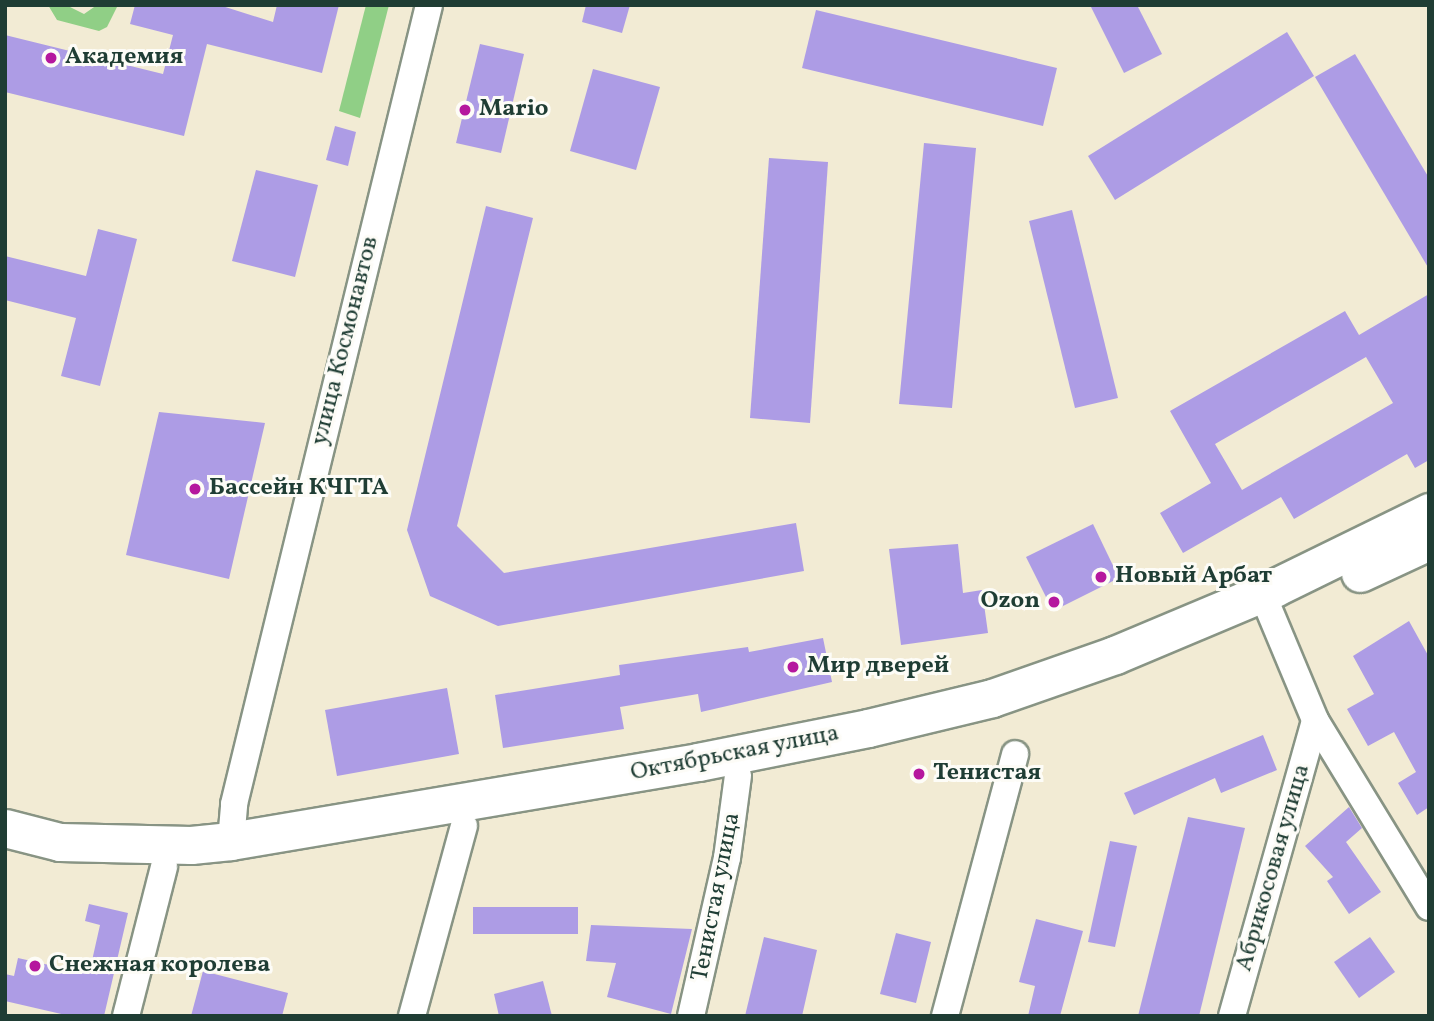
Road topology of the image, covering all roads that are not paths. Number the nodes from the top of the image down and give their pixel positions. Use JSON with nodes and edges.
{"nodes":[{"id":1,"x":429,"y":5,"type":"edge"},
{"id":2,"x":1429,"y":512,"type":"edge"},
{"id":3,"x":1429,"y":541,"type":"edge"},
{"id":4,"x":1266,"y":604,"type":"junction"},
{"id":5,"x":1315,"y":720,"type":"junction"},
{"id":6,"x":1015,"y":754,"type":"dead end"},
{"id":7,"x":738,"y":776,"type":"junction"},
{"id":8,"x":464,"y":826,"type":"junction"},
{"id":9,"x":5,"y":828,"type":"edge"},
{"id":10,"x":232,"y":841,"type":"junction"},
{"id":11,"x":5,"y":851,"type":"edge"},
{"id":12,"x":164,"y":867,"type":"junction"},
{"id":13,"x":1429,"y":907,"type":"edge"},
{"id":14,"x":126,"y":1016,"type":"edge"},
{"id":15,"x":412,"y":1016,"type":"edge"},
{"id":16,"x":691,"y":1016,"type":"edge"},
{"id":17,"x":945,"y":1016,"type":"edge"},
{"id":18,"x":1232,"y":1016,"type":"edge"}],
"edges":[{"from":1,"to":10,"type":"street","name":"улица Космонавтов"},
{"from":2,"to":4,"type":"main road","name":"Октябрьская улица"},
{"from":3,"to":4,"type":"main road","name":"Октябрьская улица"},
{"from":4,"to":5,"type":"street"},
{"from":4,"to":7,"type":"main road","name":"Октябрьская улица"},
{"from":4,"to":10,"type":"main road","name":"Октябрьская улица"},
{"from":5,"to":13,"type":"street"},
{"from":5,"to":18,"type":"street","name":"Абрикосовая улица"},
{"from":6,"to":17,"type":"street"},
{"from":7,"to":8,"type":"main road","name":"Октябрьская улица"},
{"from":7,"to":16,"type":"street","name":"Тенистая улица"},
{"from":8,"to":12,"type":"main road","name":"Октябрьская улица"},
{"from":8,"to":15,"type":"street"},
{"from":9,"to":10,"type":"main road","name":"Октябрьская улица"},
{"from":11,"to":12,"type":"main road","name":"Октябрьская улица"},
{"from":12,"to":14,"type":"street"}]}
